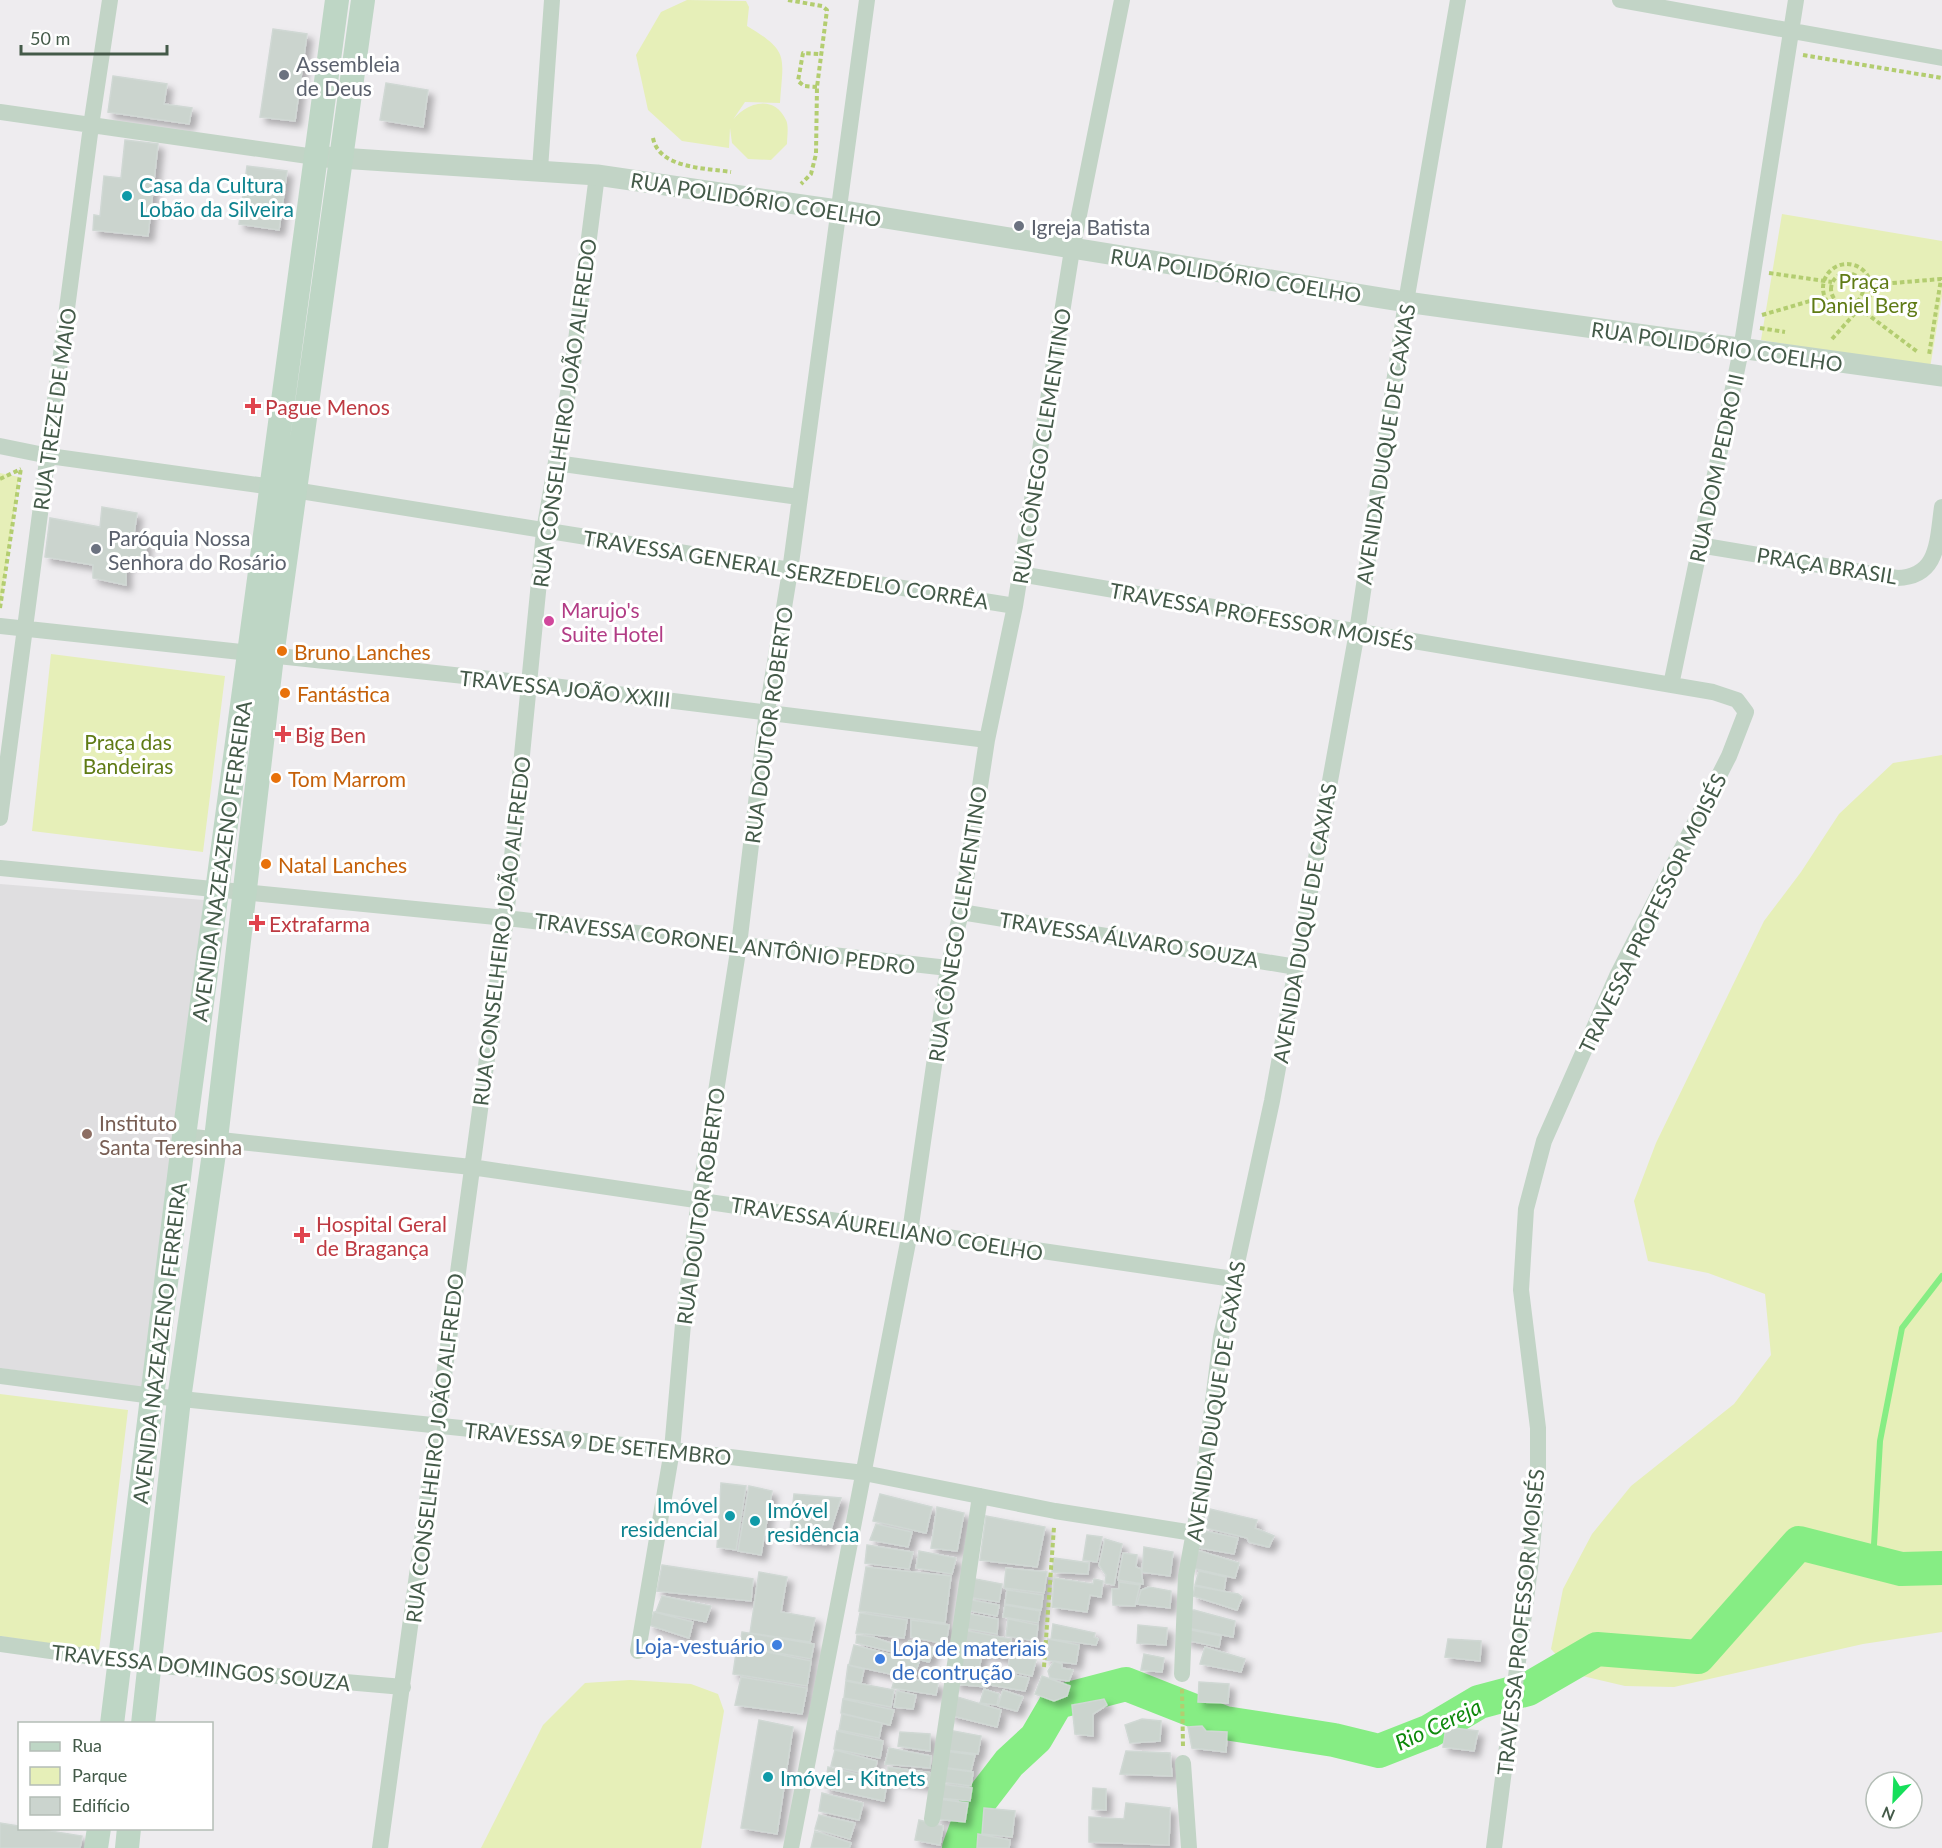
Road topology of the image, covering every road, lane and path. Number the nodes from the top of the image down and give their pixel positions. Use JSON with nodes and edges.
{"nodes":[{"id":1,"x":110,"y":0,"type":"edge"},
{"id":2,"x":337,"y":0,"type":"edge"},
{"id":3,"x":363,"y":0,"type":"edge"},
{"id":4,"x":552,"y":0,"type":"edge"},
{"id":5,"x":788,"y":0,"type":"edge"},
{"id":6,"x":867,"y":0,"type":"edge"},
{"id":7,"x":1122,"y":0,"type":"edge"},
{"id":8,"x":1458,"y":0,"type":"edge"},
{"id":9,"x":1620,"y":0,"type":"edge"},
{"id":10,"x":1796,"y":0,"type":"edge"},
{"id":11,"x":1790,"y":33,"type":"junction"},
{"id":12,"x":820,"y":54,"type":"junction"},
{"id":13,"x":1942,"y":58,"type":"edge"},
{"id":14,"x":1799,"y":66,"type":"dead end"},
{"id":15,"x":1942,"y":78,"type":"edge"},
{"id":16,"x":817,"y":87,"type":"junction"},
{"id":17,"x":0,"y":112,"type":"edge"},
{"id":18,"x":91,"y":126,"type":"junction"},
{"id":19,"x":653,"y":138,"type":"dead end"},
{"id":20,"x":315,"y":157,"type":"junction"},
{"id":21,"x":342,"y":158,"type":"junction"},
{"id":22,"x":540,"y":169,"type":"junction"},
{"id":23,"x":738,"y":174,"type":"dead end"},
{"id":24,"x":597,"y":175,"type":"junction"},
{"id":25,"x":793,"y":183,"type":"dead end"},
{"id":26,"x":837,"y":210,"type":"junction"},
{"id":27,"x":1072,"y":250,"type":"junction"},
{"id":28,"x":1768,"y":261,"type":"dead end"},
{"id":29,"x":1761,"y":276,"type":"junction"},
{"id":30,"x":1824,"y":282,"type":"junction"},
{"id":31,"x":1832,"y":282,"type":"junction"},
{"id":32,"x":1870,"y":285,"type":"junction"},
{"id":33,"x":1824,"y":297,"type":"junction"},
{"id":34,"x":1406,"y":302,"type":"junction"},
{"id":35,"x":1762,"y":305,"type":"dead end"},
{"id":36,"x":1858,"y":310,"type":"junction"},
{"id":37,"x":1761,"y":315,"type":"junction"},
{"id":38,"x":1790,"y":333,"type":"dead end"},
{"id":39,"x":1821,"y":338,"type":"dead end"},
{"id":40,"x":1832,"y":339,"type":"junction"},
{"id":41,"x":1842,"y":342,"type":"dead end"},
{"id":42,"x":1741,"y":350,"type":"junction"},
{"id":43,"x":1928,"y":360,"type":"junction"},
{"id":44,"x":1939,"y":369,"type":"edge"},
{"id":45,"x":0,"y":446,"type":"edge"},
{"id":46,"x":49,"y":456,"type":"junction"},
{"id":47,"x":556,"y":463,"type":"junction"},
{"id":48,"x":11,"y":466,"type":"dead end"},
{"id":49,"x":22,"y":468,"type":"junction"},
{"id":50,"x":0,"y":479,"type":"edge"},
{"id":51,"x":283,"y":488,"type":"junction"},
{"id":52,"x":799,"y":497,"type":"junction"},
{"id":53,"x":1942,"y":507,"type":"edge"},
{"id":54,"x":544,"y":531,"type":"junction"},
{"id":55,"x":1699,"y":545,"type":"junction"},
{"id":56,"x":790,"y":571,"type":"junction"},
{"id":57,"x":1020,"y":574,"type":"junction"},
{"id":58,"x":1015,"y":606,"type":"junction"},
{"id":59,"x":0,"y":608,"type":"edge"},
{"id":60,"x":0,"y":626,"type":"edge"},
{"id":61,"x":24,"y":628,"type":"junction"},
{"id":62,"x":1356,"y":632,"type":"junction"},
{"id":63,"x":261,"y":656,"type":"junction"},
{"id":64,"x":529,"y":683,"type":"junction"},
{"id":65,"x":1671,"y":686,"type":"junction"},
{"id":66,"x":767,"y":711,"type":"junction"},
{"id":67,"x":987,"y":740,"type":"junction"},
{"id":68,"x":0,"y":818,"type":"edge"},
{"id":69,"x":0,"y":868,"type":"edge"},
{"id":70,"x":217,"y":891,"type":"junction"},
{"id":71,"x":244,"y":893,"type":"junction"},
{"id":72,"x":961,"y":912,"type":"junction"},
{"id":73,"x":506,"y":918,"type":"junction"},
{"id":74,"x":739,"y":945,"type":"junction"},
{"id":75,"x":1296,"y":967,"type":"junction"},
{"id":76,"x":948,"y":968,"type":"junction"},
{"id":77,"x":184,"y":1136,"type":"junction"},
{"id":78,"x":216,"y":1138,"type":"junction"},
{"id":79,"x":471,"y":1167,"type":"junction"},
{"id":80,"x":699,"y":1200,"type":"junction"},
{"id":81,"x":910,"y":1232,"type":"junction"},
{"id":82,"x":1233,"y":1279,"type":"junction"},
{"id":83,"x":0,"y":1376,"type":"edge"},
{"id":84,"x":153,"y":1396,"type":"junction"},
{"id":85,"x":179,"y":1399,"type":"junction"},
{"id":86,"x":435,"y":1426,"type":"junction"},
{"id":87,"x":672,"y":1450,"type":"junction"},
{"id":88,"x":864,"y":1473,"type":"junction"},
{"id":89,"x":980,"y":1496,"type":"junction"},
{"id":90,"x":1055,"y":1511,"type":"junction"},
{"id":91,"x":1193,"y":1533,"type":"junction"},
{"id":92,"x":0,"y":1644,"type":"edge"},
{"id":93,"x":638,"y":1651,"type":"dead end"},
{"id":94,"x":120,"y":1662,"type":"junction"},
{"id":95,"x":150,"y":1665,"type":"junction"},
{"id":96,"x":1044,"y":1667,"type":"dead end"},
{"id":97,"x":1182,"y":1674,"type":"joint"},
{"id":98,"x":403,"y":1687,"type":"junction"},
{"id":99,"x":112,"y":1722,"type":"edge"},
{"id":100,"x":143,"y":1722,"type":"edge"},
{"id":101,"x":1184,"y":1763,"type":"joint"},
{"id":102,"x":932,"y":1819,"type":"dead end"},
{"id":103,"x":99,"y":1830,"type":"edge"},
{"id":104,"x":129,"y":1830,"type":"edge"},
{"id":105,"x":96,"y":1848,"type":"edge"},
{"id":106,"x":127,"y":1848,"type":"edge"},
{"id":107,"x":380,"y":1848,"type":"edge"},
{"id":108,"x":791,"y":1848,"type":"edge"},
{"id":109,"x":1189,"y":1848,"type":"edge"},
{"id":110,"x":1494,"y":1848,"type":"edge"}],
"edges":[{"from":1,"to":18,"type":"street","name":"RUA TREZE DE MAIO"},
{"from":2,"to":20,"type":"main road","name":"AVENIDA NAZEAZENO FERREIRA"},
{"from":3,"to":21,"type":"main road","name":"AVENIDA NAZEAZENO FERREIRA"},
{"from":4,"to":22,"type":"street"},
{"from":5,"to":12,"type":"path"},
{"from":6,"to":26,"type":"street","name":"RUA DOUTOR ROBERTO"},
{"from":7,"to":27,"type":"street","name":"RUA CÔNEGO CLEMENTINO"},
{"from":8,"to":34,"type":"street","name":"AVENIDA DUQUE DE CAXIAS"},
{"from":9,"to":11,"type":"street"},
{"from":10,"to":11,"type":"street","name":"RUA DOM PEDRO II"},
{"from":11,"to":13,"type":"street"},
{"from":11,"to":29,"type":"street","name":"RUA DOM PEDRO II"},
{"from":12,"to":16,"type":"path"},
{"from":12,"to":16,"type":"path"},
{"from":14,"to":15,"type":"path"},
{"from":16,"to":25,"type":"path"},
{"from":17,"to":18,"type":"street"},
{"from":18,"to":20,"type":"street"},
{"from":18,"to":46,"type":"street","name":"RUA TREZE DE MAIO"},
{"from":19,"to":23,"type":"path"},
{"from":20,"to":21,"type":"street","name":"RUA POLIDÓRIO COELHO"},
{"from":20,"to":51,"type":"main road","name":"AVENIDA NAZEAZENO FERREIRA"},
{"from":21,"to":22,"type":"street","name":"RUA POLIDÓRIO COELHO"},
{"from":21,"to":51,"type":"main road","name":"AVENIDA NAZEAZENO FERREIRA"},
{"from":22,"to":24,"type":"street","name":"RUA POLIDÓRIO COELHO"},
{"from":24,"to":26,"type":"street","name":"RUA POLIDÓRIO COELHO"},
{"from":24,"to":47,"type":"street","name":"RUA CONSELHEIRO JOÃO ALFREDO"},
{"from":26,"to":27,"type":"street","name":"RUA POLIDÓRIO COELHO"},
{"from":26,"to":52,"type":"street","name":"RUA DOUTOR ROBERTO"},
{"from":27,"to":34,"type":"street","name":"RUA POLIDÓRIO COELHO"},
{"from":27,"to":57,"type":"street","name":"RUA CÔNEGO CLEMENTINO"},
{"from":28,"to":29,"type":"path"},
{"from":29,"to":30,"type":"path"},
{"from":29,"to":42,"type":"street","name":"RUA DOM PEDRO II"},
{"from":30,"to":31,"type":"path"},
{"from":30,"to":32,"type":"path"},
{"from":30,"to":33,"type":"path"},
{"from":31,"to":31,"type":"path"},
{"from":32,"to":36,"type":"path"},
{"from":32,"to":43,"type":"path"},
{"from":33,"to":36,"type":"path"},
{"from":33,"to":37,"type":"path"},
{"from":34,"to":42,"type":"street","name":"RUA POLIDÓRIO COELHO"},
{"from":34,"to":62,"type":"street","name":"AVENIDA DUQUE DE CAXIAS"},
{"from":35,"to":37,"type":"path"},
{"from":36,"to":40,"type":"path"},
{"from":36,"to":43,"type":"path"},
{"from":37,"to":38,"type":"path"},
{"from":39,"to":40,"type":"path"},
{"from":40,"to":41,"type":"path"},
{"from":42,"to":44,"type":"street","name":"RUA POLIDÓRIO COELHO"},
{"from":42,"to":55,"type":"street","name":"RUA DOM PEDRO II"},
{"from":43,"to":44,"type":"path"},
{"from":45,"to":46,"type":"street","name":"TRAVESSA GENERAL SERZEDELO CORRÊA"},
{"from":46,"to":51,"type":"street","name":"TRAVESSA GENERAL SERZEDELO CORRÊA"},
{"from":46,"to":61,"type":"street","name":"RUA TREZE DE MAIO"},
{"from":47,"to":52,"type":"street"},
{"from":47,"to":54,"type":"street","name":"RUA CONSELHEIRO JOÃO ALFREDO"},
{"from":48,"to":49,"type":"path"},
{"from":49,"to":50,"type":"path"},
{"from":49,"to":59,"type":"path"},
{"from":51,"to":54,"type":"street","name":"TRAVESSA GENERAL SERZEDELO CORRÊA"},
{"from":51,"to":63,"type":"main road","name":"AVENIDA NAZEAZENO FERREIRA"},
{"from":52,"to":56,"type":"street","name":"RUA DOUTOR ROBERTO"},
{"from":53,"to":55,"type":"street","name":"PRAÇA BRASIL"},
{"from":54,"to":56,"type":"street","name":"TRAVESSA GENERAL SERZEDELO CORRÊA"},
{"from":54,"to":64,"type":"street","name":"RUA CONSELHEIRO JOÃO ALFREDO"},
{"from":55,"to":65,"type":"street","name":"RUA DOM PEDRO II"},
{"from":56,"to":58,"type":"street","name":"TRAVESSA GENERAL SERZEDELO CORRÊA"},
{"from":56,"to":66,"type":"street","name":"RUA DOUTOR ROBERTO"},
{"from":57,"to":58,"type":"street","name":"RUA CÔNEGO CLEMENTINO"},
{"from":57,"to":62,"type":"street","name":"TRAVESSA PROFESSOR MOISÉS"},
{"from":58,"to":67,"type":"street","name":"RUA CÔNEGO CLEMENTINO"},
{"from":60,"to":61,"type":"street","name":"TRAVESSA JOÃO XXIII"},
{"from":61,"to":63,"type":"street","name":"TRAVESSA JOÃO XXIII"},
{"from":61,"to":68,"type":"street","name":"RUA TREZE DE MAIO"},
{"from":62,"to":65,"type":"street","name":"TRAVESSA PROFESSOR MOISÉS"},
{"from":62,"to":75,"type":"street","name":"AVENIDA DUQUE DE CAXIAS"},
{"from":63,"to":64,"type":"street","name":"TRAVESSA JOÃO XXIII"},
{"from":63,"to":70,"type":"main road","name":"AVENIDA NAZEAZENO FERREIRA"},
{"from":63,"to":71,"type":"main road","name":"AVENIDA NAZEAZENO FERREIRA"},
{"from":64,"to":66,"type":"street","name":"TRAVESSA JOÃO XXIII"},
{"from":64,"to":73,"type":"street","name":"RUA CONSELHEIRO JOÃO ALFREDO"},
{"from":65,"to":110,"type":"street","name":"TRAVESSA PROFESSOR MOISÉS"},
{"from":66,"to":67,"type":"street","name":"TRAVESSA JOÃO XXIII"},
{"from":66,"to":74,"type":"street","name":"RUA DOUTOR ROBERTO"},
{"from":67,"to":72,"type":"street","name":"RUA CÔNEGO CLEMENTINO"},
{"from":69,"to":70,"type":"street","name":"TRAVESSA CORONEL ANTÔNIO PEDRO"},
{"from":70,"to":71,"type":"street","name":"TRAVESSA CORONEL ANTÔNIO PEDRO"},
{"from":70,"to":77,"type":"main road","name":"AVENIDA NAZEAZENO FERREIRA"},
{"from":71,"to":73,"type":"street","name":"TRAVESSA CORONEL ANTÔNIO PEDRO"},
{"from":71,"to":78,"type":"main road","name":"AVENIDA NAZEAZENO FERREIRA"},
{"from":72,"to":75,"type":"street","name":"TRAVESSA ÁLVARO SOUZA"},
{"from":72,"to":76,"type":"street","name":"RUA CÔNEGO CLEMENTINO"},
{"from":73,"to":74,"type":"street","name":"TRAVESSA CORONEL ANTÔNIO PEDRO"},
{"from":73,"to":79,"type":"street","name":"RUA CONSELHEIRO JOÃO ALFREDO"},
{"from":74,"to":76,"type":"street","name":"TRAVESSA CORONEL ANTÔNIO PEDRO"},
{"from":74,"to":80,"type":"street","name":"RUA DOUTOR ROBERTO"},
{"from":75,"to":82,"type":"street","name":"AVENIDA DUQUE DE CAXIAS"},
{"from":76,"to":81,"type":"street","name":"RUA CÔNEGO CLEMENTINO"},
{"from":77,"to":78,"type":"street","name":"TRAVESSA ÁURELIANO COELHO"},
{"from":77,"to":84,"type":"main road","name":"AVENIDA NAZEAZENO FERREIRA"},
{"from":78,"to":79,"type":"street","name":"TRAVESSA ÁURELIANO COELHO"},
{"from":78,"to":85,"type":"main road","name":"AVENIDA NAZEAZENO FERREIRA"},
{"from":79,"to":80,"type":"street","name":"TRAVESSA ÁURELIANO COELHO"},
{"from":79,"to":86,"type":"street","name":"RUA CONSELHEIRO JOÃO ALFREDO"},
{"from":80,"to":81,"type":"street","name":"TRAVESSA ÁURELIANO COELHO"},
{"from":80,"to":87,"type":"street","name":"RUA DOUTOR ROBERTO"},
{"from":81,"to":82,"type":"street","name":"TRAVESSA ÁURELIANO COELHO"},
{"from":81,"to":88,"type":"street","name":"RUA CÔNEGO CLEMENTINO"},
{"from":82,"to":91,"type":"street","name":"AVENIDA DUQUE DE CAXIAS"},
{"from":83,"to":84,"type":"street","name":"TRAVESSA 9 DE SETEMBRO"},
{"from":84,"to":85,"type":"street","name":"TRAVESSA 9 DE SETEMBRO"},
{"from":84,"to":94,"type":"main road","name":"AVENIDA NAZEAZENO FERREIRA"},
{"from":85,"to":86,"type":"street","name":"TRAVESSA 9 DE SETEMBRO"},
{"from":85,"to":95,"type":"main road","name":"AVENIDA NAZEAZENO FERREIRA"},
{"from":86,"to":87,"type":"street","name":"TRAVESSA 9 DE SETEMBRO"},
{"from":86,"to":98,"type":"street","name":"RUA CONSELHEIRO JOÃO ALFREDO"},
{"from":87,"to":88,"type":"street","name":"TRAVESSA 9 DE SETEMBRO"},
{"from":87,"to":93,"type":"street","name":"RUA DOUTOR ROBERTO"},
{"from":88,"to":89,"type":"street","name":"TRAVESSA 9 DE SETEMBRO"},
{"from":88,"to":108,"type":"street","name":"RUA CÔNEGO CLEMENTINO"},
{"from":89,"to":90,"type":"street","name":"TRAVESSA 9 DE SETEMBRO"},
{"from":89,"to":102,"type":"street"},
{"from":90,"to":91,"type":"street","name":"TRAVESSA 9 DE SETEMBRO"},
{"from":90,"to":96,"type":"path"},
{"from":91,"to":97,"type":"street","name":"AVENIDA DUQUE DE CAXIAS"},
{"from":92,"to":94,"type":"street","name":"TRAVESSA DOMINGOS SOUZA"},
{"from":94,"to":95,"type":"street","name":"TRAVESSA DOMINGOS SOUZA"},
{"from":94,"to":99,"type":"main road","name":"AVENIDA NAZEAZENO FERREIRA"},
{"from":95,"to":98,"type":"street","name":"TRAVESSA DOMINGOS SOUZA"},
{"from":95,"to":100,"type":"main road","name":"AVENIDA NAZEAZENO FERREIRA"},
{"from":97,"to":101,"type":"path"},
{"from":98,"to":107,"type":"street","name":"RUA CONSELHEIRO JOÃO ALFREDO"},
{"from":101,"to":109,"type":"street"},
{"from":103,"to":105,"type":"main road"},
{"from":104,"to":106,"type":"main road"}]}
